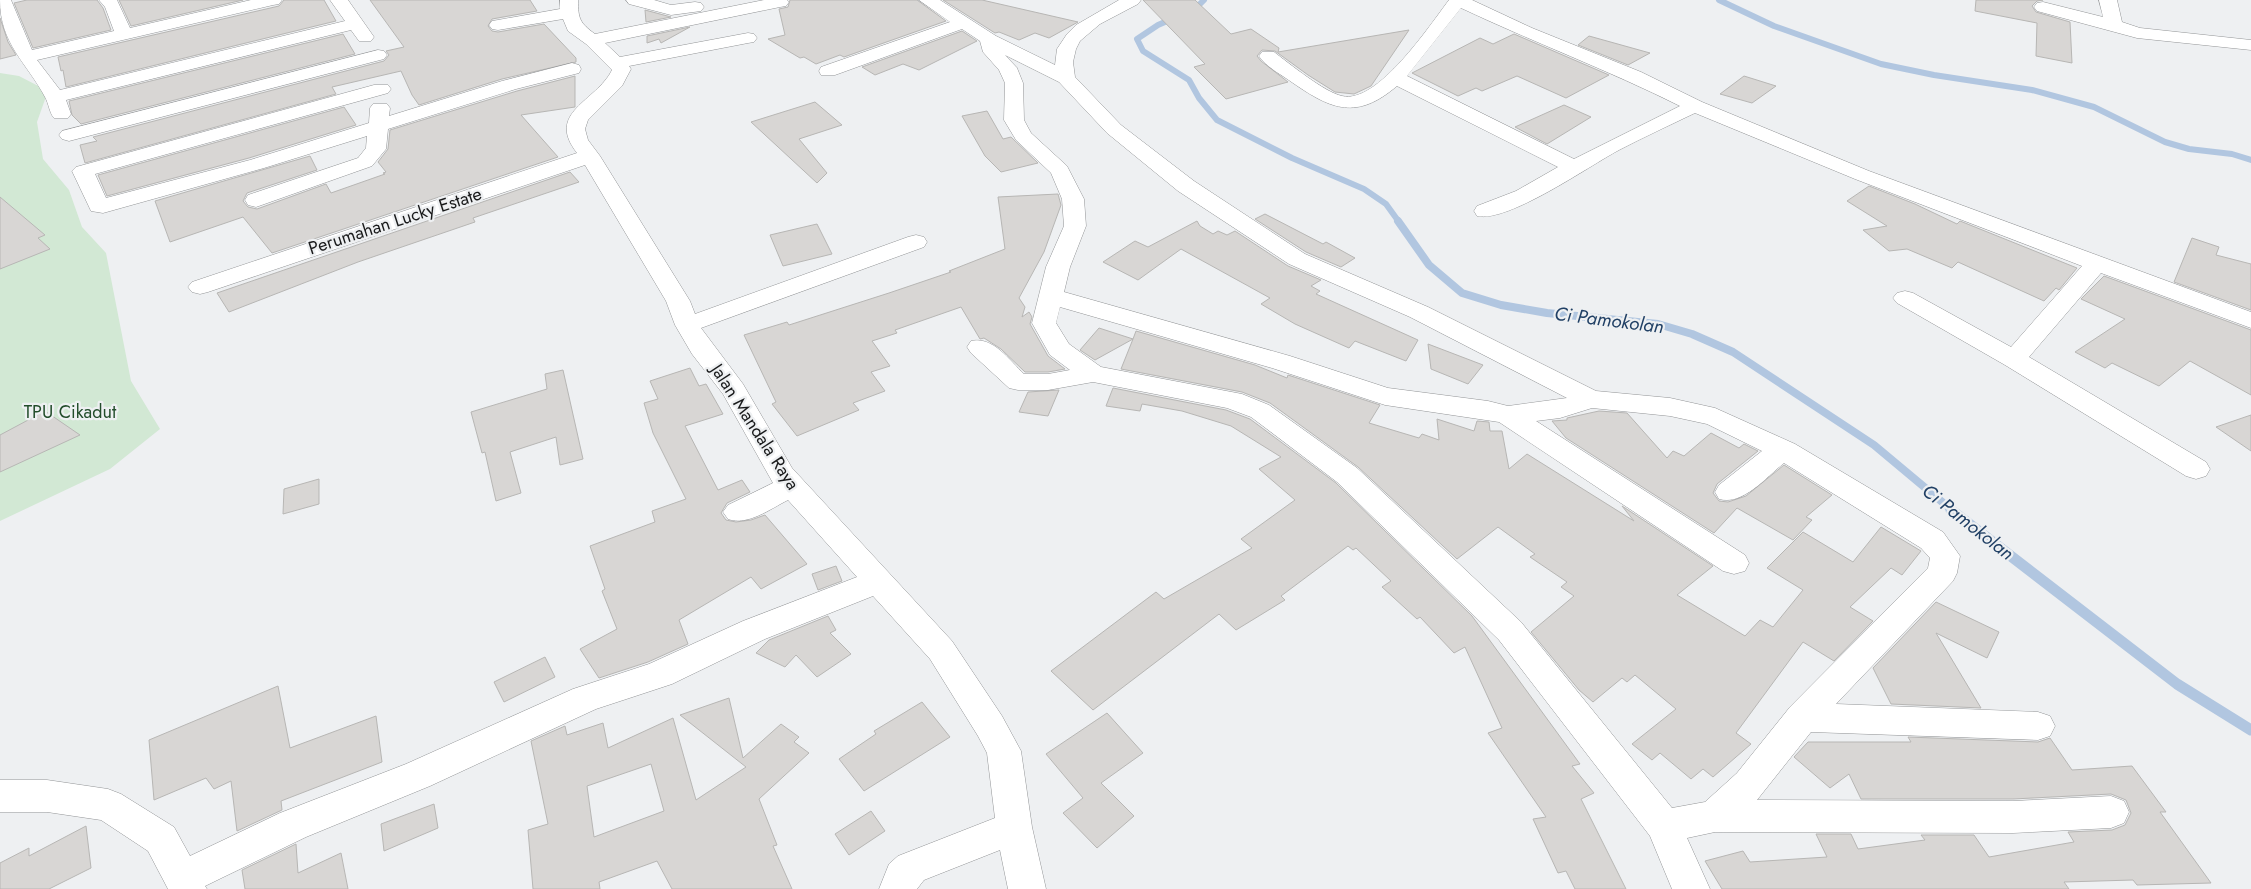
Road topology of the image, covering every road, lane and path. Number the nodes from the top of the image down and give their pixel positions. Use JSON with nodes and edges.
{"nodes":[{"id":1,"x":2,"y":0,"type":"edge"},
{"id":2,"x":108,"y":0,"type":"edge"},
{"id":3,"x":273,"y":0,"type":"edge"},
{"id":4,"x":339,"y":0,"type":"edge"},
{"id":5,"x":635,"y":0,"type":"edge"},
{"id":6,"x":710,"y":0,"type":"edge"},
{"id":7,"x":928,"y":0,"type":"edge"},
{"id":8,"x":1132,"y":0,"type":"edge"},
{"id":9,"x":1458,"y":0,"type":"edge"},
{"id":10,"x":2108,"y":0,"type":"edge"},
{"id":11,"x":780,"y":2,"type":"dead end"},
{"id":12,"x":224,"y":5,"type":"edge"},
{"id":13,"x":569,"y":6,"type":"edge"},
{"id":14,"x":2044,"y":7,"type":"dead end"},
{"id":15,"x":964,"y":23,"type":"junction"},
{"id":16,"x":356,"y":24,"type":"junction"},
{"id":17,"x":498,"y":25,"type":"dead end"},
{"id":18,"x":2114,"y":25,"type":"junction"},
{"id":19,"x":124,"y":34,"type":"junction"},
{"id":20,"x":748,"y":38,"type":"dead end"},
{"id":21,"x":988,"y":38,"type":"junction"},
{"id":22,"x":592,"y":40,"type":"junction"},
{"id":23,"x":2251,"y":45,"type":"edge"},
{"id":24,"x":378,"y":55,"type":"junction"},
{"id":25,"x":1268,"y":56,"type":"dead end"},
{"id":26,"x":26,"y":58,"type":"junction"},
{"id":27,"x":616,"y":63,"type":"junction"},
{"id":28,"x":572,"y":69,"type":"dead end"},
{"id":29,"x":828,"y":71,"type":"dead end"},
{"id":30,"x":1066,"y":78,"type":"junction"},
{"id":31,"x":1396,"y":78,"type":"junction"},
{"id":32,"x":381,"y":89,"type":"junction"},
{"id":33,"x":55,"y":97,"type":"junction"},
{"id":34,"x":1695,"y":106,"type":"junction"},
{"id":35,"x":379,"y":126,"type":"junction"},
{"id":36,"x":69,"y":135,"type":"junction"},
{"id":37,"x":590,"y":156,"type":"junction"},
{"id":38,"x":1574,"y":167,"type":"junction"},
{"id":39,"x":83,"y":171,"type":"junction"},
{"id":40,"x":256,"y":200,"type":"dead end"},
{"id":41,"x":1484,"y":211,"type":"dead end"},
{"id":42,"x":916,"y":242,"type":"dead end"},
{"id":43,"x":2097,"y":263,"type":"junction"},
{"id":44,"x":200,"y":286,"type":"dead end"},
{"id":45,"x":1050,"y":296,"type":"junction"},
{"id":46,"x":1905,"y":298,"type":"dead end"},
{"id":47,"x":2251,"y":321,"type":"edge"},
{"id":48,"x":688,"y":325,"type":"junction"},
{"id":49,"x":980,"y":347,"type":"dead end"},
{"id":50,"x":2014,"y":359,"type":"junction"},
{"id":51,"x":1093,"y":374,"type":"junction"},
{"id":52,"x":1591,"y":399,"type":"junction"},
{"id":53,"x":1508,"y":415,"type":"junction"},
{"id":54,"x":1782,"y":450,"type":"junction"},
{"id":55,"x":2196,"y":469,"type":"dead end"},
{"id":56,"x":791,"y":486,"type":"junction"},
{"id":57,"x":1729,"y":492,"type":"dead end"},
{"id":58,"x":738,"y":512,"type":"dead end"},
{"id":59,"x":1734,"y":563,"type":"dead end"},
{"id":60,"x":879,"y":581,"type":"junction"},
{"id":61,"x":1802,"y":717,"type":"junction"},
{"id":62,"x":2038,"y":726,"type":"dead end"},
{"id":63,"x":0,"y":796,"type":"edge"},
{"id":64,"x":2111,"y":812,"type":"dead end"},
{"id":65,"x":1714,"y":816,"type":"junction"},
{"id":66,"x":1664,"y":826,"type":"junction"},
{"id":67,"x":1014,"y":828,"type":"junction"},
{"id":68,"x":185,"y":884,"type":"edge"},
{"id":69,"x":898,"y":889,"type":"edge"},
{"id":70,"x":1027,"y":889,"type":"edge"},
{"id":71,"x":1691,"y":889,"type":"edge"}],
"edges":[{"from":1,"to":26,"type":"street"},
{"from":2,"to":19,"type":"street"},
{"from":3,"to":12,"type":"street"},
{"from":4,"to":16,"type":"street"},
{"from":5,"to":6,"type":"street"},
{"from":7,"to":15,"type":"street"},
{"from":8,"to":30,"type":"street"},
{"from":9,"to":31,"type":"street"},
{"from":9,"to":34,"type":"street"},
{"from":10,"to":18,"type":"street"},
{"from":11,"to":22,"type":"street"},
{"from":12,"to":19,"type":"street"},
{"from":13,"to":17,"type":"street"},
{"from":13,"to":22,"type":"street"},
{"from":14,"to":18,"type":"street"},
{"from":15,"to":21,"type":"street"},
{"from":15,"to":29,"type":"street"},
{"from":16,"to":24,"type":"street"},
{"from":16,"to":33,"type":"street"},
{"from":18,"to":23,"type":"street"},
{"from":19,"to":26,"type":"street"},
{"from":20,"to":27,"type":"street"},
{"from":21,"to":30,"type":"street"},
{"from":21,"to":45,"type":"street"},
{"from":22,"to":27,"type":"street"},
{"from":24,"to":32,"type":"street"},
{"from":24,"to":36,"type":"street"},
{"from":25,"to":31,"type":"street"},
{"from":26,"to":33,"type":"street"},
{"from":27,"to":37,"type":"street","name":"Jalan Mandala Raya"},
{"from":28,"to":35,"type":"street"},
{"from":30,"to":52,"type":"street"},
{"from":31,"to":38,"type":"street"},
{"from":32,"to":35,"type":"street"},
{"from":32,"to":39,"type":"street"},
{"from":33,"to":36,"type":"street"},
{"from":34,"to":38,"type":"street"},
{"from":34,"to":43,"type":"street"},
{"from":35,"to":39,"type":"street"},
{"from":35,"to":40,"type":"street"},
{"from":36,"to":39,"type":"street"},
{"from":37,"to":44,"type":"street","name":"Perumahan Lucky Estate"},
{"from":37,"to":48,"type":"street","name":"Jalan Mandala Raya"},
{"from":38,"to":41,"type":"street"},
{"from":42,"to":48,"type":"street"},
{"from":43,"to":47,"type":"street"},
{"from":43,"to":50,"type":"street"},
{"from":45,"to":51,"type":"street"},
{"from":45,"to":53,"type":"street"},
{"from":46,"to":50,"type":"street"},
{"from":48,"to":56,"type":"street","name":"Jalan Mandala Raya"},
{"from":49,"to":51,"type":"street"},
{"from":50,"to":55,"type":"street"},
{"from":51,"to":66,"type":"street"},
{"from":52,"to":53,"type":"street"},
{"from":52,"to":54,"type":"street"},
{"from":53,"to":59,"type":"street"},
{"from":54,"to":57,"type":"street"},
{"from":54,"to":61,"type":"street"},
{"from":56,"to":58,"type":"street"},
{"from":56,"to":60,"type":"street","name":"Jalan Mandala Raya"},
{"from":60,"to":67,"type":"street","name":"Jalan Mandala Raya"},
{"from":60,"to":68,"type":"street"},
{"from":61,"to":62,"type":"street"},
{"from":61,"to":65,"type":"street"},
{"from":63,"to":68,"type":"street"},
{"from":64,"to":65,"type":"street"},
{"from":65,"to":66,"type":"street"},
{"from":66,"to":71,"type":"street"},
{"from":67,"to":69,"type":"street"},
{"from":67,"to":70,"type":"street","name":"Jalan Mandala Raya"}]}
